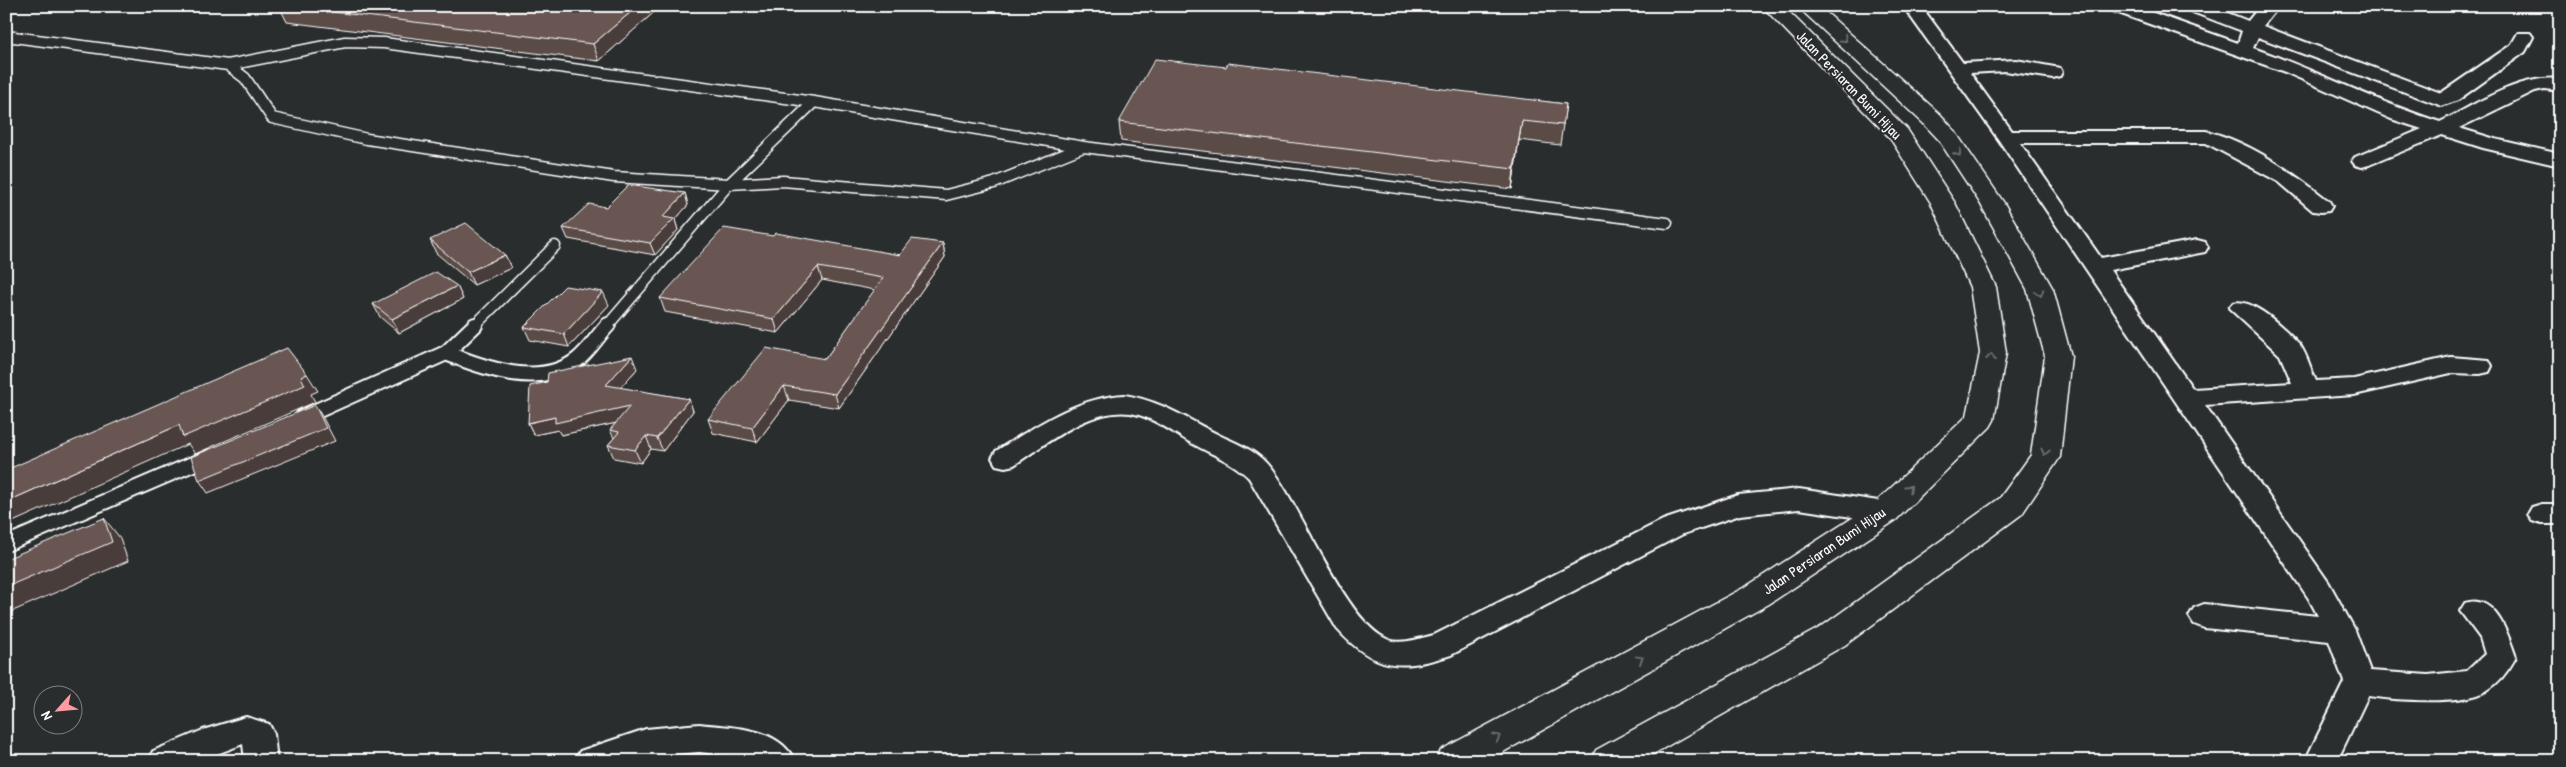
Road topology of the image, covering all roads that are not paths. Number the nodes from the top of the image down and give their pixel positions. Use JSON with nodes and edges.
{"nodes":[{"id":1,"x":1772,"y":6,"type":"edge"},
{"id":2,"x":1807,"y":6,"type":"edge"},
{"id":3,"x":1912,"y":6,"type":"edge"},
{"id":4,"x":2116,"y":6,"type":"edge"},
{"id":5,"x":2193,"y":6,"type":"edge"},
{"id":6,"x":2270,"y":6,"type":"edge"},
{"id":7,"x":2250,"y":29,"type":"junction"},
{"id":8,"x":6,"y":36,"type":"edge"},
{"id":9,"x":2524,"y":37,"type":"dead end"},
{"id":10,"x":2246,"y":51,"type":"junction"},
{"id":11,"x":228,"y":65,"type":"junction"},
{"id":12,"x":1956,"y":70,"type":"junction"},
{"id":13,"x":2053,"y":72,"type":"dead end"},
{"id":14,"x":2560,"y":85,"type":"edge"},
{"id":15,"x":814,"y":102,"type":"junction"},
{"id":16,"x":2440,"y":129,"type":"junction"},
{"id":17,"x":2006,"y":138,"type":"junction"},
{"id":18,"x":1084,"y":147,"type":"junction"},
{"id":19,"x":2560,"y":160,"type":"edge"},
{"id":20,"x":2362,"y":161,"type":"dead end"},
{"id":21,"x":729,"y":184,"type":"junction"},
{"id":22,"x":2321,"y":206,"type":"dead end"},
{"id":23,"x":1667,"y":223,"type":"dead end"},
{"id":24,"x":555,"y":246,"type":"dead end"},
{"id":25,"x":2197,"y":247,"type":"dead end"},
{"id":26,"x":2094,"y":266,"type":"junction"},
{"id":27,"x":2241,"y":308,"type":"dead end"},
{"id":28,"x":446,"y":353,"type":"junction"},
{"id":29,"x":2480,"y":366,"type":"dead end"},
{"id":30,"x":2308,"y":391,"type":"junction"},
{"id":31,"x":2187,"y":398,"type":"junction"},
{"id":32,"x":288,"y":423,"type":"edge"},
{"id":33,"x":225,"y":450,"type":"edge"},
{"id":34,"x":1006,"y":458,"type":"dead end"},
{"id":35,"x":1885,"y":512,"type":"junction"},
{"id":36,"x":6,"y":544,"type":"edge"},
{"id":37,"x":2475,"y":610,"type":"dead end"},
{"id":38,"x":2204,"y":616,"type":"dead end"},
{"id":39,"x":2340,"y":630,"type":"junction"},
{"id":40,"x":2360,"y":682,"type":"junction"},
{"id":41,"x":164,"y":761,"type":"edge"},
{"id":42,"x":261,"y":761,"type":"edge"},
{"id":43,"x":591,"y":761,"type":"edge"},
{"id":44,"x":779,"y":761,"type":"edge"},
{"id":45,"x":1454,"y":761,"type":"edge"},
{"id":46,"x":1609,"y":761,"type":"edge"},
{"id":47,"x":2321,"y":761,"type":"edge"}],
"edges":[{"from":35,"to":1,"type":"main road","name":"Jalan Persiaran Bumi Hijau","one_way":true},
{"from":2,"to":46,"type":"main road","name":"Jalan Persiaran Bumi Hijau","one_way":true},
{"from":3,"to":12,"type":"street"},
{"from":4,"to":10,"type":"street"},
{"from":5,"to":7,"type":"street"},
{"from":6,"to":7,"type":"street"},
{"from":7,"to":9,"type":"street"},
{"from":7,"to":10,"type":"street"},
{"from":8,"to":11,"type":"lane"},
{"from":10,"to":16,"type":"street"},
{"from":11,"to":15,"type":"lane"},
{"from":11,"to":21,"type":"lane"},
{"from":12,"to":13,"type":"street"},
{"from":12,"to":17,"type":"street"},
{"from":14,"to":16,"type":"street"},
{"from":15,"to":18,"type":"lane"},
{"from":15,"to":21,"type":"lane"},
{"from":16,"to":19,"type":"street"},
{"from":16,"to":20,"type":"street"},
{"from":17,"to":22,"type":"street"},
{"from":17,"to":26,"type":"street"},
{"from":18,"to":21,"type":"lane"},
{"from":18,"to":23,"type":"lane"},
{"from":21,"to":28,"type":"lane"},
{"from":24,"to":28,"type":"lane"},
{"from":25,"to":26,"type":"street"},
{"from":26,"to":31,"type":"street"},
{"from":27,"to":30,"type":"street"},
{"from":28,"to":32,"type":"lane"},
{"from":29,"to":30,"type":"street"},
{"from":30,"to":31,"type":"street"},
{"from":31,"to":39,"type":"street"},
{"from":33,"to":36,"type":"lane"},
{"from":34,"to":35,"type":"street"},
{"from":45,"to":35,"type":"main road","name":"Jalan Persiaran Bumi Hijau","one_way":true},
{"from":37,"to":40,"type":"street"},
{"from":38,"to":39,"type":"street"},
{"from":39,"to":40,"type":"street"},
{"from":40,"to":47,"type":"street"},
{"from":41,"to":42,"type":"street"},
{"from":43,"to":44,"type":"street"}]}
